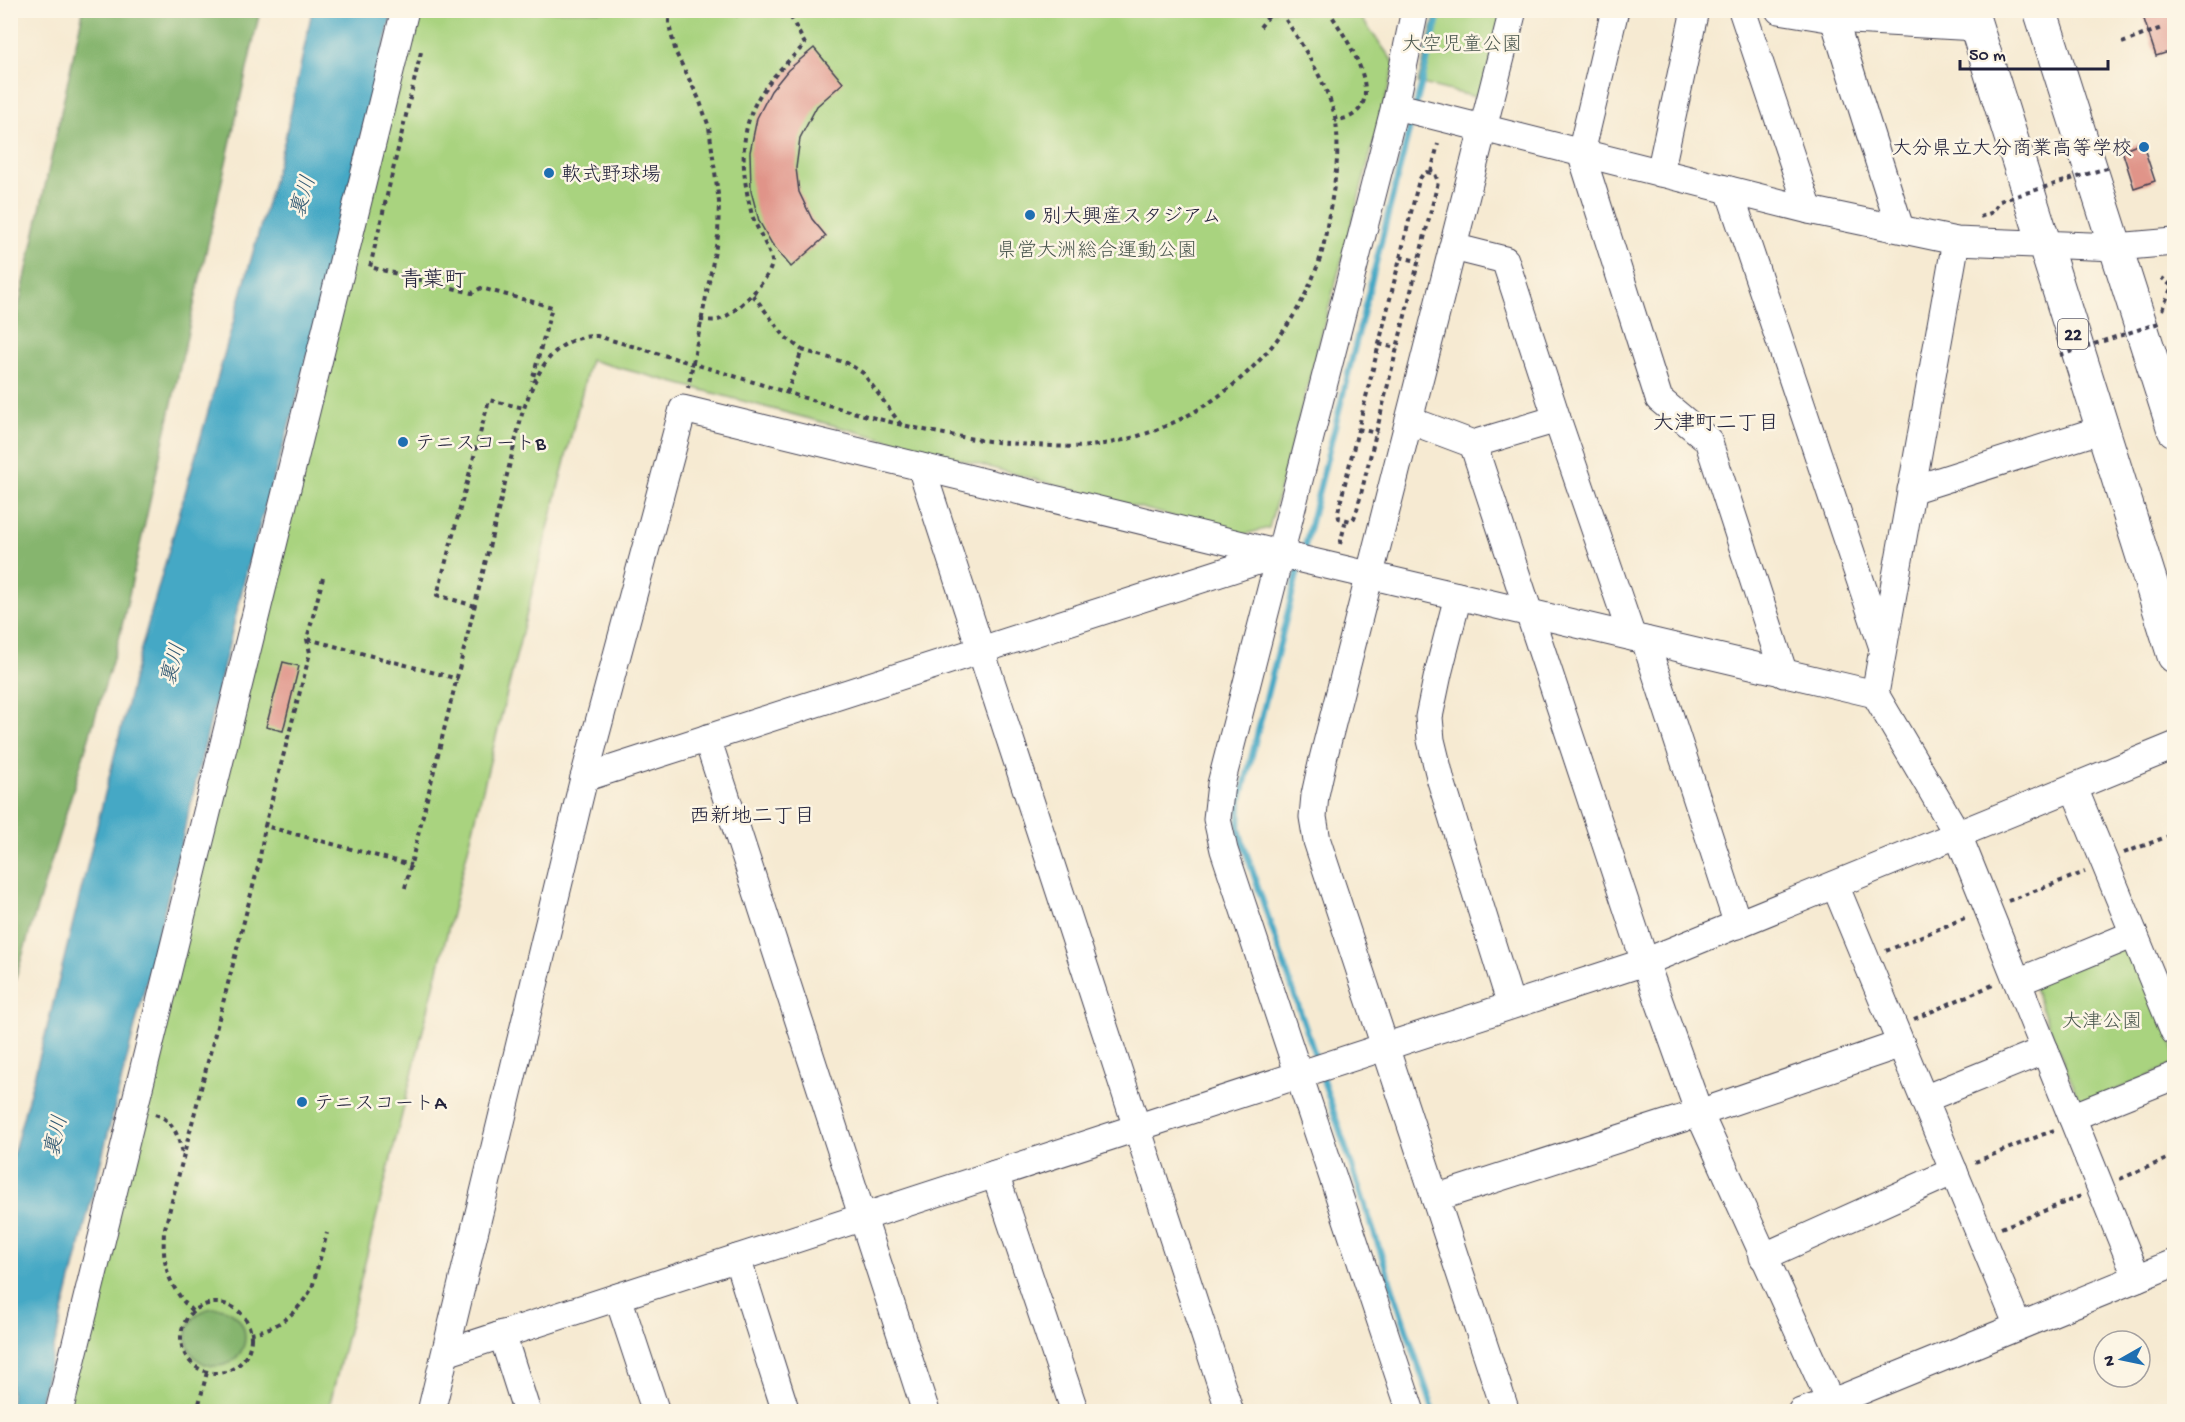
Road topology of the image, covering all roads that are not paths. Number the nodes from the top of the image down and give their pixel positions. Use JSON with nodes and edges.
{"nodes":[{"id":1,"x":405,"y":10,"type":"edge"},
{"id":2,"x":1415,"y":10,"type":"edge"},
{"id":3,"x":1513,"y":10,"type":"edge"},
{"id":4,"x":1615,"y":10,"type":"edge"},
{"id":5,"x":1695,"y":10,"type":"edge"},
{"id":6,"x":1742,"y":10,"type":"edge"},
{"id":7,"x":1779,"y":10,"type":"edge"},
{"id":8,"x":2040,"y":10,"type":"edge"},
{"id":9,"x":1832,"y":15,"type":"edge"},
{"id":10,"x":1973,"y":19,"type":"edge"},
{"id":11,"x":1395,"y":106,"type":"junction"},
{"id":12,"x":1484,"y":129,"type":"junction"},
{"id":13,"x":1581,"y":153,"type":"junction"},
{"id":14,"x":1659,"y":172,"type":"junction"},
{"id":15,"x":1729,"y":190,"type":"junction"},
{"id":16,"x":1809,"y":210,"type":"junction"},
{"id":17,"x":1900,"y":228,"type":"junction"},
{"id":18,"x":1956,"y":241,"type":"junction"},
{"id":19,"x":2175,"y":242,"type":"edge"},
{"id":20,"x":2044,"y":244,"type":"junction"},
{"id":21,"x":1453,"y":247,"type":"junction"},
{"id":22,"x":2116,"y":247,"type":"junction"},
{"id":23,"x":1557,"y":418,"type":"junction"},
{"id":24,"x":1409,"y":420,"type":"junction"},
{"id":25,"x":2103,"y":429,"type":"junction"},
{"id":26,"x":2175,"y":430,"type":"edge"},
{"id":27,"x":1473,"y":444,"type":"junction"},
{"id":28,"x":921,"y":467,"type":"junction"},
{"id":29,"x":1911,"y":490,"type":"junction"},
{"id":30,"x":1294,"y":558,"type":"junction"},
{"id":31,"x":1369,"y":575,"type":"junction"},
{"id":32,"x":1458,"y":596,"type":"junction"},
{"id":33,"x":1528,"y":613,"type":"junction"},
{"id":34,"x":1639,"y":639,"type":"junction"},
{"id":35,"x":1884,"y":649,"type":"junction"},
{"id":36,"x":981,"y":650,"type":"junction"},
{"id":37,"x":2175,"y":657,"type":"edge"},
{"id":38,"x":1784,"y":674,"type":"junction"},
{"id":39,"x":1875,"y":694,"type":"junction"},
{"id":40,"x":707,"y":738,"type":"junction"},
{"id":41,"x":2175,"y":746,"type":"edge"},
{"id":42,"x":584,"y":778,"type":"junction"},
{"id":43,"x":2074,"y":788,"type":"junction"},
{"id":44,"x":1958,"y":836,"type":"junction"},
{"id":45,"x":1835,"y":885,"type":"junction"},
{"id":46,"x":1738,"y":925,"type":"junction"},
{"id":47,"x":2134,"y":934,"type":"junction"},
{"id":48,"x":1645,"y":962,"type":"junction"},
{"id":49,"x":2016,"y":979,"type":"junction"},
{"id":50,"x":2169,"y":1000,"type":"edge"},
{"id":51,"x":1511,"y":1005,"type":"junction"},
{"id":52,"x":2175,"y":1031,"type":"edge"},
{"id":53,"x":1897,"y":1036,"type":"junction"},
{"id":54,"x":1385,"y":1047,"type":"junction"},
{"id":55,"x":2045,"y":1050,"type":"junction"},
{"id":56,"x":1312,"y":1071,"type":"junction"},
{"id":57,"x":2175,"y":1076,"type":"edge"},
{"id":58,"x":1924,"y":1099,"type":"junction"},
{"id":59,"x":1699,"y":1113,"type":"junction"},
{"id":60,"x":2073,"y":1119,"type":"junction"},
{"id":61,"x":1137,"y":1128,"type":"junction"},
{"id":62,"x":1954,"y":1171,"type":"junction"},
{"id":63,"x":995,"y":1174,"type":"junction"},
{"id":64,"x":1435,"y":1198,"type":"junction"},
{"id":65,"x":863,"y":1216,"type":"junction"},
{"id":66,"x":1763,"y":1257,"type":"junction"},
{"id":67,"x":737,"y":1258,"type":"junction"},
{"id":68,"x":2174,"y":1264,"type":"edge"},
{"id":69,"x":2137,"y":1278,"type":"junction"},
{"id":70,"x":618,"y":1297,"type":"junction"},
{"id":71,"x":2018,"y":1326,"type":"junction"},
{"id":72,"x":502,"y":1334,"type":"junction"},
{"id":73,"x":446,"y":1353,"type":"junction"},
{"id":74,"x":1833,"y":1407,"type":"edge"},
{"id":75,"x":58,"y":1412,"type":"edge"},
{"id":76,"x":431,"y":1412,"type":"edge"},
{"id":77,"x":527,"y":1412,"type":"edge"},
{"id":78,"x":656,"y":1412,"type":"edge"},
{"id":79,"x":786,"y":1412,"type":"edge"},
{"id":80,"x":926,"y":1412,"type":"edge"},
{"id":81,"x":1075,"y":1412,"type":"edge"},
{"id":82,"x":1230,"y":1412,"type":"edge"},
{"id":83,"x":1411,"y":1412,"type":"edge"},
{"id":84,"x":1506,"y":1412,"type":"edge"},
{"id":85,"x":1801,"y":1412,"type":"edge"}],
"edges":[{"from":1,"to":75,"type":"street"},
{"from":2,"to":11,"type":"street"},
{"from":3,"to":12,"type":"street"},
{"from":4,"to":13,"type":"street"},
{"from":5,"to":14,"type":"street"},
{"from":6,"to":16,"type":"street"},
{"from":7,"to":9,"type":"street"},
{"from":8,"to":22,"type":"main road"},
{"from":9,"to":10,"type":"street"},
{"from":9,"to":17,"type":"street"},
{"from":10,"to":20,"type":"main road","number":"22"},
{"from":11,"to":12,"type":"street"},
{"from":11,"to":30,"type":"street"},
{"from":12,"to":13,"type":"street"},
{"from":12,"to":21,"type":"street"},
{"from":13,"to":14,"type":"street"},
{"from":13,"to":38,"type":"street"},
{"from":14,"to":15,"type":"street"},
{"from":15,"to":16,"type":"street"},
{"from":15,"to":35,"type":"street"},
{"from":16,"to":17,"type":"street"},
{"from":17,"to":18,"type":"street"},
{"from":18,"to":20,"type":"street"},
{"from":18,"to":29,"type":"street"},
{"from":19,"to":22,"type":"street"},
{"from":20,"to":22,"type":"street"},
{"from":20,"to":25,"type":"main road","number":"22"},
{"from":21,"to":23,"type":"street"},
{"from":21,"to":24,"type":"street"},
{"from":22,"to":26,"type":"main road"},
{"from":23,"to":27,"type":"street"},
{"from":23,"to":34,"type":"street"},
{"from":24,"to":27,"type":"street"},
{"from":24,"to":31,"type":"street"},
{"from":25,"to":29,"type":"street"},
{"from":25,"to":37,"type":"main road","number":"22"},
{"from":27,"to":33,"type":"street"},
{"from":28,"to":30,"type":"street"},
{"from":28,"to":36,"type":"street"},
{"from":28,"to":42,"type":"street"},
{"from":29,"to":35,"type":"street"},
{"from":30,"to":31,"type":"street"},
{"from":30,"to":36,"type":"street"},
{"from":30,"to":56,"type":"street"},
{"from":31,"to":32,"type":"street"},
{"from":31,"to":54,"type":"street"},
{"from":32,"to":33,"type":"street"},
{"from":32,"to":51,"type":"street"},
{"from":33,"to":34,"type":"street"},
{"from":33,"to":48,"type":"street"},
{"from":34,"to":38,"type":"street"},
{"from":34,"to":46,"type":"street"},
{"from":35,"to":39,"type":"street"},
{"from":36,"to":40,"type":"street"},
{"from":36,"to":61,"type":"street"},
{"from":38,"to":39,"type":"street"},
{"from":39,"to":44,"type":"street"},
{"from":40,"to":42,"type":"street"},
{"from":40,"to":65,"type":"street"},
{"from":41,"to":43,"type":"street"},
{"from":42,"to":73,"type":"street"},
{"from":43,"to":44,"type":"street"},
{"from":43,"to":47,"type":"street"},
{"from":44,"to":45,"type":"street"},
{"from":44,"to":49,"type":"street"},
{"from":45,"to":46,"type":"street"},
{"from":45,"to":53,"type":"street"},
{"from":46,"to":48,"type":"street"},
{"from":47,"to":49,"type":"street"},
{"from":47,"to":50,"type":"street"},
{"from":48,"to":51,"type":"street"},
{"from":48,"to":59,"type":"street"},
{"from":49,"to":55,"type":"street"},
{"from":50,"to":52,"type":"street"},
{"from":51,"to":54,"type":"street"},
{"from":53,"to":58,"type":"street"},
{"from":53,"to":59,"type":"street"},
{"from":54,"to":56,"type":"street"},
{"from":54,"to":64,"type":"street"},
{"from":55,"to":58,"type":"street"},
{"from":55,"to":60,"type":"street"},
{"from":56,"to":61,"type":"street"},
{"from":56,"to":83,"type":"street"},
{"from":57,"to":60,"type":"street"},
{"from":58,"to":62,"type":"street"},
{"from":59,"to":64,"type":"street"},
{"from":59,"to":66,"type":"street"},
{"from":60,"to":69,"type":"street"},
{"from":61,"to":63,"type":"street"},
{"from":61,"to":82,"type":"street"},
{"from":62,"to":66,"type":"street"},
{"from":62,"to":71,"type":"street"},
{"from":63,"to":65,"type":"street"},
{"from":63,"to":81,"type":"street"},
{"from":64,"to":84,"type":"street"},
{"from":65,"to":67,"type":"street"},
{"from":65,"to":80,"type":"street"},
{"from":66,"to":74,"type":"street"},
{"from":67,"to":70,"type":"street"},
{"from":67,"to":79,"type":"street"},
{"from":68,"to":69,"type":"street"},
{"from":69,"to":71,"type":"street"},
{"from":70,"to":72,"type":"street"},
{"from":70,"to":78,"type":"street"},
{"from":71,"to":74,"type":"street"},
{"from":72,"to":73,"type":"street"},
{"from":72,"to":77,"type":"street"},
{"from":73,"to":76,"type":"street"},
{"from":74,"to":85,"type":"street"}]}
